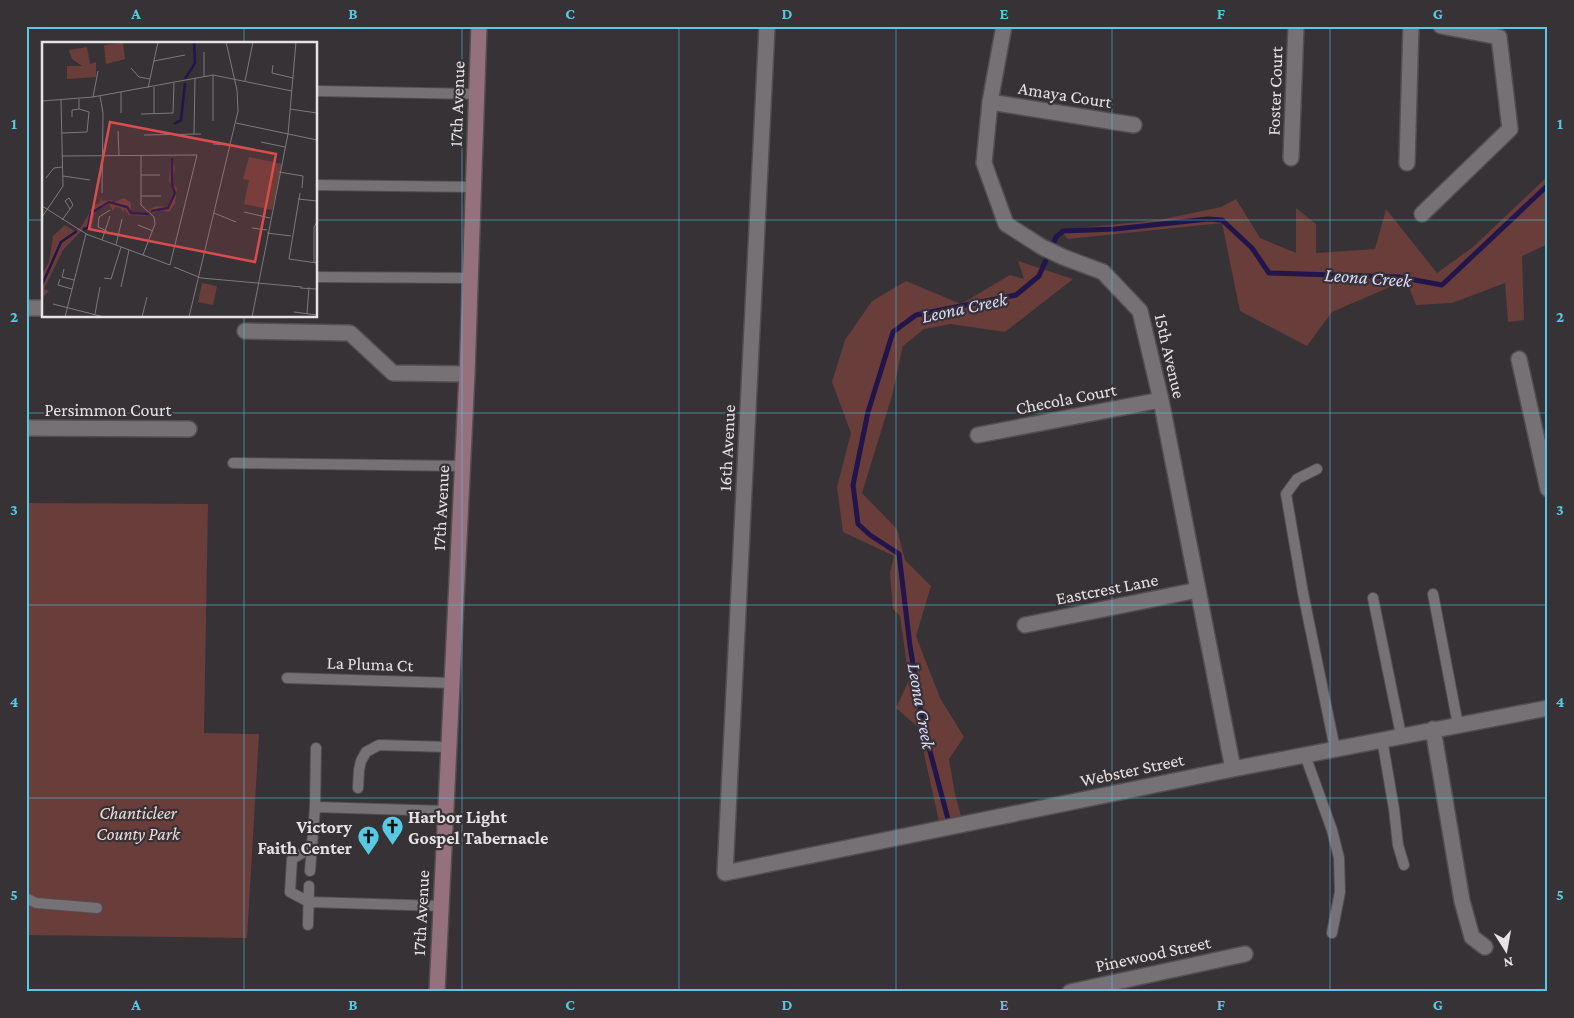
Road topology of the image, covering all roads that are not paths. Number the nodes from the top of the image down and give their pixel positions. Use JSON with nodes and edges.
{"nodes":[{"id":1,"x":479,"y":26,"type":"edge"},
{"id":2,"x":767,"y":26,"type":"edge"},
{"id":3,"x":1004,"y":26,"type":"edge"},
{"id":4,"x":1296,"y":26,"type":"edge"},
{"id":5,"x":1411,"y":26,"type":"edge"},
{"id":6,"x":1441,"y":26,"type":"edge"},
{"id":7,"x":318,"y":91,"type":"edge"},
{"id":8,"x":476,"y":94,"type":"junction"},
{"id":9,"x":990,"y":102,"type":"junction"},
{"id":10,"x":1134,"y":125,"type":"dead end"},
{"id":11,"x":1291,"y":158,"type":"dead end"},
{"id":12,"x":1407,"y":163,"type":"dead end"},
{"id":13,"x":318,"y":185,"type":"edge"},
{"id":14,"x":473,"y":187,"type":"junction"},
{"id":15,"x":1422,"y":214,"type":"dead end"},
{"id":16,"x":318,"y":277,"type":"edge"},
{"id":17,"x":470,"y":278,"type":"junction"},
{"id":18,"x":26,"y":308,"type":"edge"},
{"id":19,"x":42,"y":308,"type":"edge"},
{"id":20,"x":245,"y":331,"type":"dead end"},
{"id":21,"x":1519,"y":359,"type":"dead end"},
{"id":22,"x":467,"y":374,"type":"junction"},
{"id":23,"x":1161,"y":400,"type":"junction"},
{"id":24,"x":26,"y":428,"type":"edge"},
{"id":25,"x":189,"y":429,"type":"dead end"},
{"id":26,"x":978,"y":435,"type":"dead end"},
{"id":27,"x":233,"y":463,"type":"dead end"},
{"id":28,"x":462,"y":466,"type":"junction"},
{"id":29,"x":1317,"y":469,"type":"dead end"},
{"id":30,"x":1548,"y":489,"type":"edge"},
{"id":31,"x":1198,"y":590,"type":"junction"},
{"id":32,"x":1433,"y":594,"type":"dead end"},
{"id":33,"x":1373,"y":598,"type":"dead end"},
{"id":34,"x":1024,"y":625,"type":"dead end"},
{"id":35,"x":287,"y":678,"type":"dead end"},
{"id":36,"x":452,"y":683,"type":"junction"},
{"id":37,"x":1548,"y":708,"type":"edge"},
{"id":38,"x":1458,"y":724,"type":"junction"},
{"id":39,"x":1433,"y":729,"type":"junction"},
{"id":40,"x":1401,"y":736,"type":"junction"},
{"id":41,"x":1382,"y":739,"type":"junction"},
{"id":42,"x":448,"y":747,"type":"junction"},
{"id":43,"x":316,"y":748,"type":"dead end"},
{"id":44,"x":1335,"y":749,"type":"junction"},
{"id":45,"x":1305,"y":754,"type":"junction"},
{"id":46,"x":1233,"y":769,"type":"junction"},
{"id":47,"x":358,"y":788,"type":"dead end"},
{"id":48,"x":315,"y":807,"type":"junction"},
{"id":49,"x":445,"y":811,"type":"junction"},
{"id":50,"x":312,"y":848,"type":"junction"},
{"id":51,"x":1404,"y":865,"type":"dead end"},
{"id":52,"x":310,"y":871,"type":"dead end"},
{"id":53,"x":725,"y":872,"type":"joint"},
{"id":54,"x":309,"y":886,"type":"dead end"},
{"id":55,"x":26,"y":898,"type":"edge"},
{"id":56,"x":309,"y":902,"type":"junction"},
{"id":57,"x":440,"y":906,"type":"junction"},
{"id":58,"x":97,"y":908,"type":"dead end"},
{"id":59,"x":308,"y":925,"type":"dead end"},
{"id":60,"x":1332,"y":933,"type":"dead end"},
{"id":61,"x":1485,"y":947,"type":"dead end"},
{"id":62,"x":1245,"y":954,"type":"dead end"},
{"id":63,"x":436,"y":992,"type":"edge"},
{"id":64,"x":1070,"y":992,"type":"edge"}],
"edges":[{"from":1,"to":8,"type":"main road","name":"17th Avenue"},
{"from":2,"to":53,"type":"street","name":"16th Avenue"},
{"from":3,"to":9,"type":"street","name":"15th Avenue"},
{"from":4,"to":11,"type":"street","name":"Foster Court"},
{"from":5,"to":12,"type":"street"},
{"from":6,"to":15,"type":"street"},
{"from":7,"to":8,"type":"lane"},
{"from":8,"to":14,"type":"main road","name":"17th Avenue"},
{"from":9,"to":10,"type":"street","name":"Amaya Court"},
{"from":9,"to":23,"type":"street","name":"15th Avenue"},
{"from":13,"to":14,"type":"lane"},
{"from":14,"to":17,"type":"main road","name":"17th Avenue"},
{"from":16,"to":17,"type":"lane"},
{"from":17,"to":22,"type":"main road","name":"17th Avenue"},
{"from":18,"to":19,"type":"street"},
{"from":20,"to":22,"type":"street"},
{"from":21,"to":30,"type":"street"},
{"from":22,"to":28,"type":"main road","name":"17th Avenue"},
{"from":23,"to":26,"type":"street","name":"Checola Court"},
{"from":23,"to":31,"type":"street","name":"15th Avenue"},
{"from":24,"to":25,"type":"street","name":"Persimmon Court"},
{"from":27,"to":28,"type":"lane"},
{"from":28,"to":36,"type":"main road","name":"17th Avenue"},
{"from":29,"to":44,"type":"lane"},
{"from":31,"to":34,"type":"street","name":"Eastcrest Lane"},
{"from":31,"to":46,"type":"street","name":"15th Avenue"},
{"from":32,"to":38,"type":"lane"},
{"from":33,"to":40,"type":"lane"},
{"from":35,"to":36,"type":"lane","name":"La Pluma Ct"},
{"from":36,"to":42,"type":"main road","name":"17th Avenue"},
{"from":37,"to":38,"type":"street","name":"Webster Street"},
{"from":38,"to":39,"type":"street","name":"Webster Street"},
{"from":39,"to":40,"type":"street","name":"Webster Street"},
{"from":39,"to":61,"type":"street"},
{"from":40,"to":41,"type":"street","name":"Webster Street"},
{"from":41,"to":44,"type":"street","name":"Webster Street"},
{"from":41,"to":51,"type":"lane"},
{"from":42,"to":47,"type":"lane"},
{"from":42,"to":49,"type":"main road","name":"17th Avenue"},
{"from":43,"to":48,"type":"lane"},
{"from":44,"to":45,"type":"street","name":"Webster Street"},
{"from":45,"to":46,"type":"street","name":"Webster Street"},
{"from":45,"to":60,"type":"lane"},
{"from":46,"to":53,"type":"street","name":"Webster Street"},
{"from":48,"to":49,"type":"lane"},
{"from":48,"to":50,"type":"lane"},
{"from":49,"to":57,"type":"main road","name":"17th Avenue"},
{"from":50,"to":52,"type":"lane"},
{"from":50,"to":56,"type":"lane"},
{"from":54,"to":56,"type":"lane"},
{"from":55,"to":58,"type":"lane"},
{"from":56,"to":57,"type":"lane"},
{"from":56,"to":59,"type":"lane"},
{"from":57,"to":63,"type":"main road","name":"17th Avenue"},
{"from":62,"to":64,"type":"street","name":"Pinewood Street"}]}
